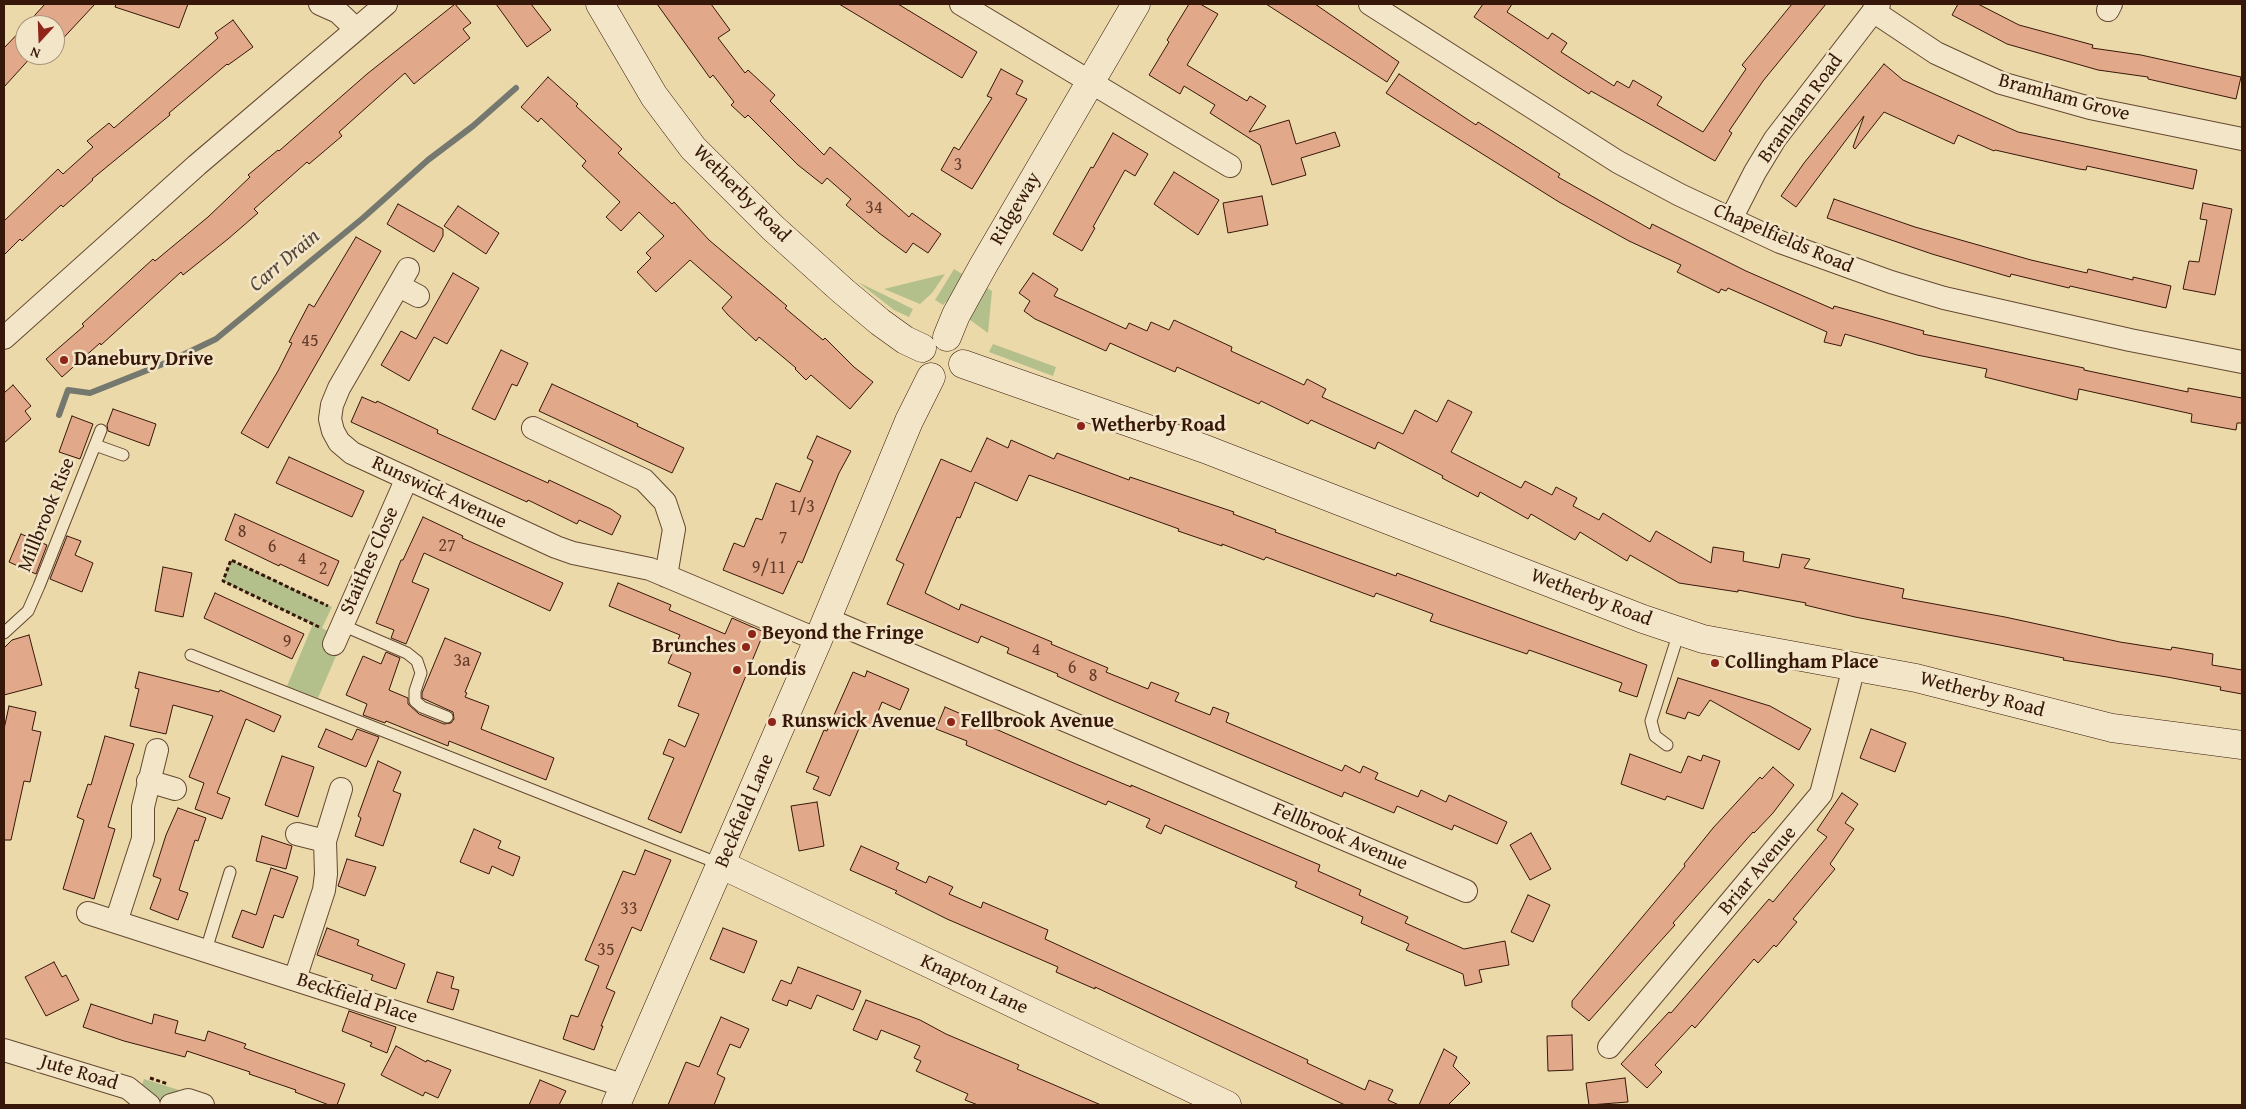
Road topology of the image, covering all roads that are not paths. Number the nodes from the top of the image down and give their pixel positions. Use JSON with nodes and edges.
{"nodes":[{"id":1,"x":320,"y":4,"type":"edge"},
{"id":2,"x":386,"y":4,"type":"edge"},
{"id":3,"x":600,"y":4,"type":"edge"},
{"id":4,"x":961,"y":4,"type":"edge"},
{"id":5,"x":1136,"y":4,"type":"edge"},
{"id":6,"x":1370,"y":4,"type":"edge"},
{"id":7,"x":1876,"y":7,"type":"edge"},
{"id":8,"x":1395,"y":10,"type":"edge"},
{"id":9,"x":356,"y":29,"type":"junction"},
{"id":10,"x":1089,"y":82,"type":"junction"},
{"id":11,"x":2242,"y":139,"type":"edge"},
{"id":12,"x":1230,"y":166,"type":"dead end"},
{"id":13,"x":1731,"y":219,"type":"junction"},
{"id":14,"x":409,"y":284,"type":"dead end"},
{"id":15,"x":947,"y":337,"type":"junction"},
{"id":16,"x":4,"y":338,"type":"edge"},
{"id":17,"x":922,"y":348,"type":"junction"},
{"id":18,"x":2242,"y":362,"type":"edge"},
{"id":19,"x":963,"y":364,"type":"junction"},
{"id":20,"x":931,"y":377,"type":"junction"},
{"id":21,"x":533,"y":428,"type":"dead end"},
{"id":22,"x":101,"y":430,"type":"dead end"},
{"id":23,"x":95,"y":445,"type":"junction"},
{"id":24,"x":122,"y":455,"type":"dead end"},
{"id":25,"x":407,"y":478,"type":"junction"},
{"id":26,"x":666,"y":576,"type":"junction"},
{"id":27,"x":340,"y":630,"type":"joint"},
{"id":28,"x":823,"y":630,"type":"junction"},
{"id":29,"x":1678,"y":632,"type":"junction"},
{"id":30,"x":4,"y":633,"type":"edge"},
{"id":31,"x":191,"y":655,"type":"dead end"},
{"id":32,"x":1854,"y":666,"type":"junction"},
{"id":33,"x":447,"y":717,"type":"dead end"},
{"id":34,"x":1667,"y":745,"type":"dead end"},
{"id":35,"x":2242,"y":745,"type":"edge"},
{"id":36,"x":157,"y":750,"type":"dead end"},
{"id":37,"x":148,"y":781,"type":"junction"},
{"id":38,"x":175,"y":789,"type":"dead end"},
{"id":39,"x":340,"y":789,"type":"dead end"},
{"id":40,"x":297,"y":834,"type":"dead end"},
{"id":41,"x":325,"y":841,"type":"junction"},
{"id":42,"x":722,"y":865,"type":"junction"},
{"id":43,"x":230,"y":872,"type":"dead end"},
{"id":44,"x":1466,"y":891,"type":"dead end"},
{"id":45,"x":88,"y":913,"type":"dead end"},
{"id":46,"x":116,"y":922,"type":"junction"},
{"id":47,"x":206,"y":950,"type":"junction"},
{"id":48,"x":295,"y":979,"type":"junction"},
{"id":49,"x":1609,"y":1048,"type":"dead end"},
{"id":50,"x":4,"y":1050,"type":"edge"},
{"id":51,"x":621,"y":1095,"type":"edge"},
{"id":52,"x":150,"y":1105,"type":"edge"},
{"id":53,"x":171,"y":1105,"type":"edge"},
{"id":54,"x":203,"y":1105,"type":"edge"},
{"id":55,"x":1227,"y":1105,"type":"edge"}],
"edges":[{"from":1,"to":9,"type":"street"},
{"from":2,"to":9,"type":"street"},
{"from":3,"to":17,"type":"main road","name":"Wetherby Road"},
{"from":4,"to":10,"type":"street"},
{"from":5,"to":10,"type":"main road","name":"Ridgeway"},
{"from":6,"to":8,"type":"street","name":"Chapelfields Road"},
{"from":7,"to":11,"type":"street","name":"Bramham Grove"},
{"from":7,"to":13,"type":"street","name":"Bramham Road"},
{"from":8,"to":13,"type":"street","name":"Chapelfields Road"},
{"from":9,"to":16,"type":"street"},
{"from":10,"to":12,"type":"street"},
{"from":10,"to":15,"type":"main road","name":"Ridgeway"},
{"from":13,"to":18,"type":"street","name":"Chapelfields Road"},
{"from":14,"to":25,"type":"street","name":"Runswick Avenue"},
{"from":15,"to":17,"type":"main road"},
{"from":15,"to":19,"type":"main road"},
{"from":17,"to":20,"type":"main road"},
{"from":19,"to":20,"type":"main road"},
{"from":19,"to":29,"type":"main road","name":"Wetherby Road"},
{"from":20,"to":28,"type":"main road","name":"Beckfield Lane"},
{"from":21,"to":26,"type":"street"},
{"from":22,"to":23,"type":"lane","name":"Millbrook Rise"},
{"from":23,"to":24,"type":"lane"},
{"from":23,"to":30,"type":"lane","name":"Millbrook Rise"},
{"from":25,"to":26,"type":"street","name":"Runswick Avenue"},
{"from":25,"to":27,"type":"street","name":"Staithes Close"},
{"from":26,"to":28,"type":"street","name":"Runswick Avenue"},
{"from":27,"to":33,"type":"lane"},
{"from":28,"to":42,"type":"main road","name":"Beckfield Lane"},
{"from":28,"to":44,"type":"street","name":"Fellbrook Avenue"},
{"from":29,"to":32,"type":"main road","name":"Wetherby Road"},
{"from":29,"to":34,"type":"lane"},
{"from":31,"to":42,"type":"lane"},
{"from":32,"to":35,"type":"main road","name":"Wetherby Road"},
{"from":32,"to":49,"type":"street","name":"Briar Avenue"},
{"from":36,"to":37,"type":"street"},
{"from":37,"to":38,"type":"street"},
{"from":37,"to":46,"type":"street"},
{"from":39,"to":41,"type":"street"},
{"from":40,"to":41,"type":"street"},
{"from":41,"to":48,"type":"street"},
{"from":42,"to":51,"type":"main road","name":"Beckfield Lane"},
{"from":42,"to":55,"type":"main road","name":"Knapton Lane"},
{"from":43,"to":47,"type":"lane"},
{"from":45,"to":46,"type":"street","name":"Beckfield Place"},
{"from":46,"to":47,"type":"street","name":"Beckfield Place"},
{"from":47,"to":48,"type":"street","name":"Beckfield Place"},
{"from":48,"to":51,"type":"street","name":"Beckfield Place"},
{"from":50,"to":52,"type":"street","name":"Jute Road"},
{"from":53,"to":54,"type":"street"}]}
